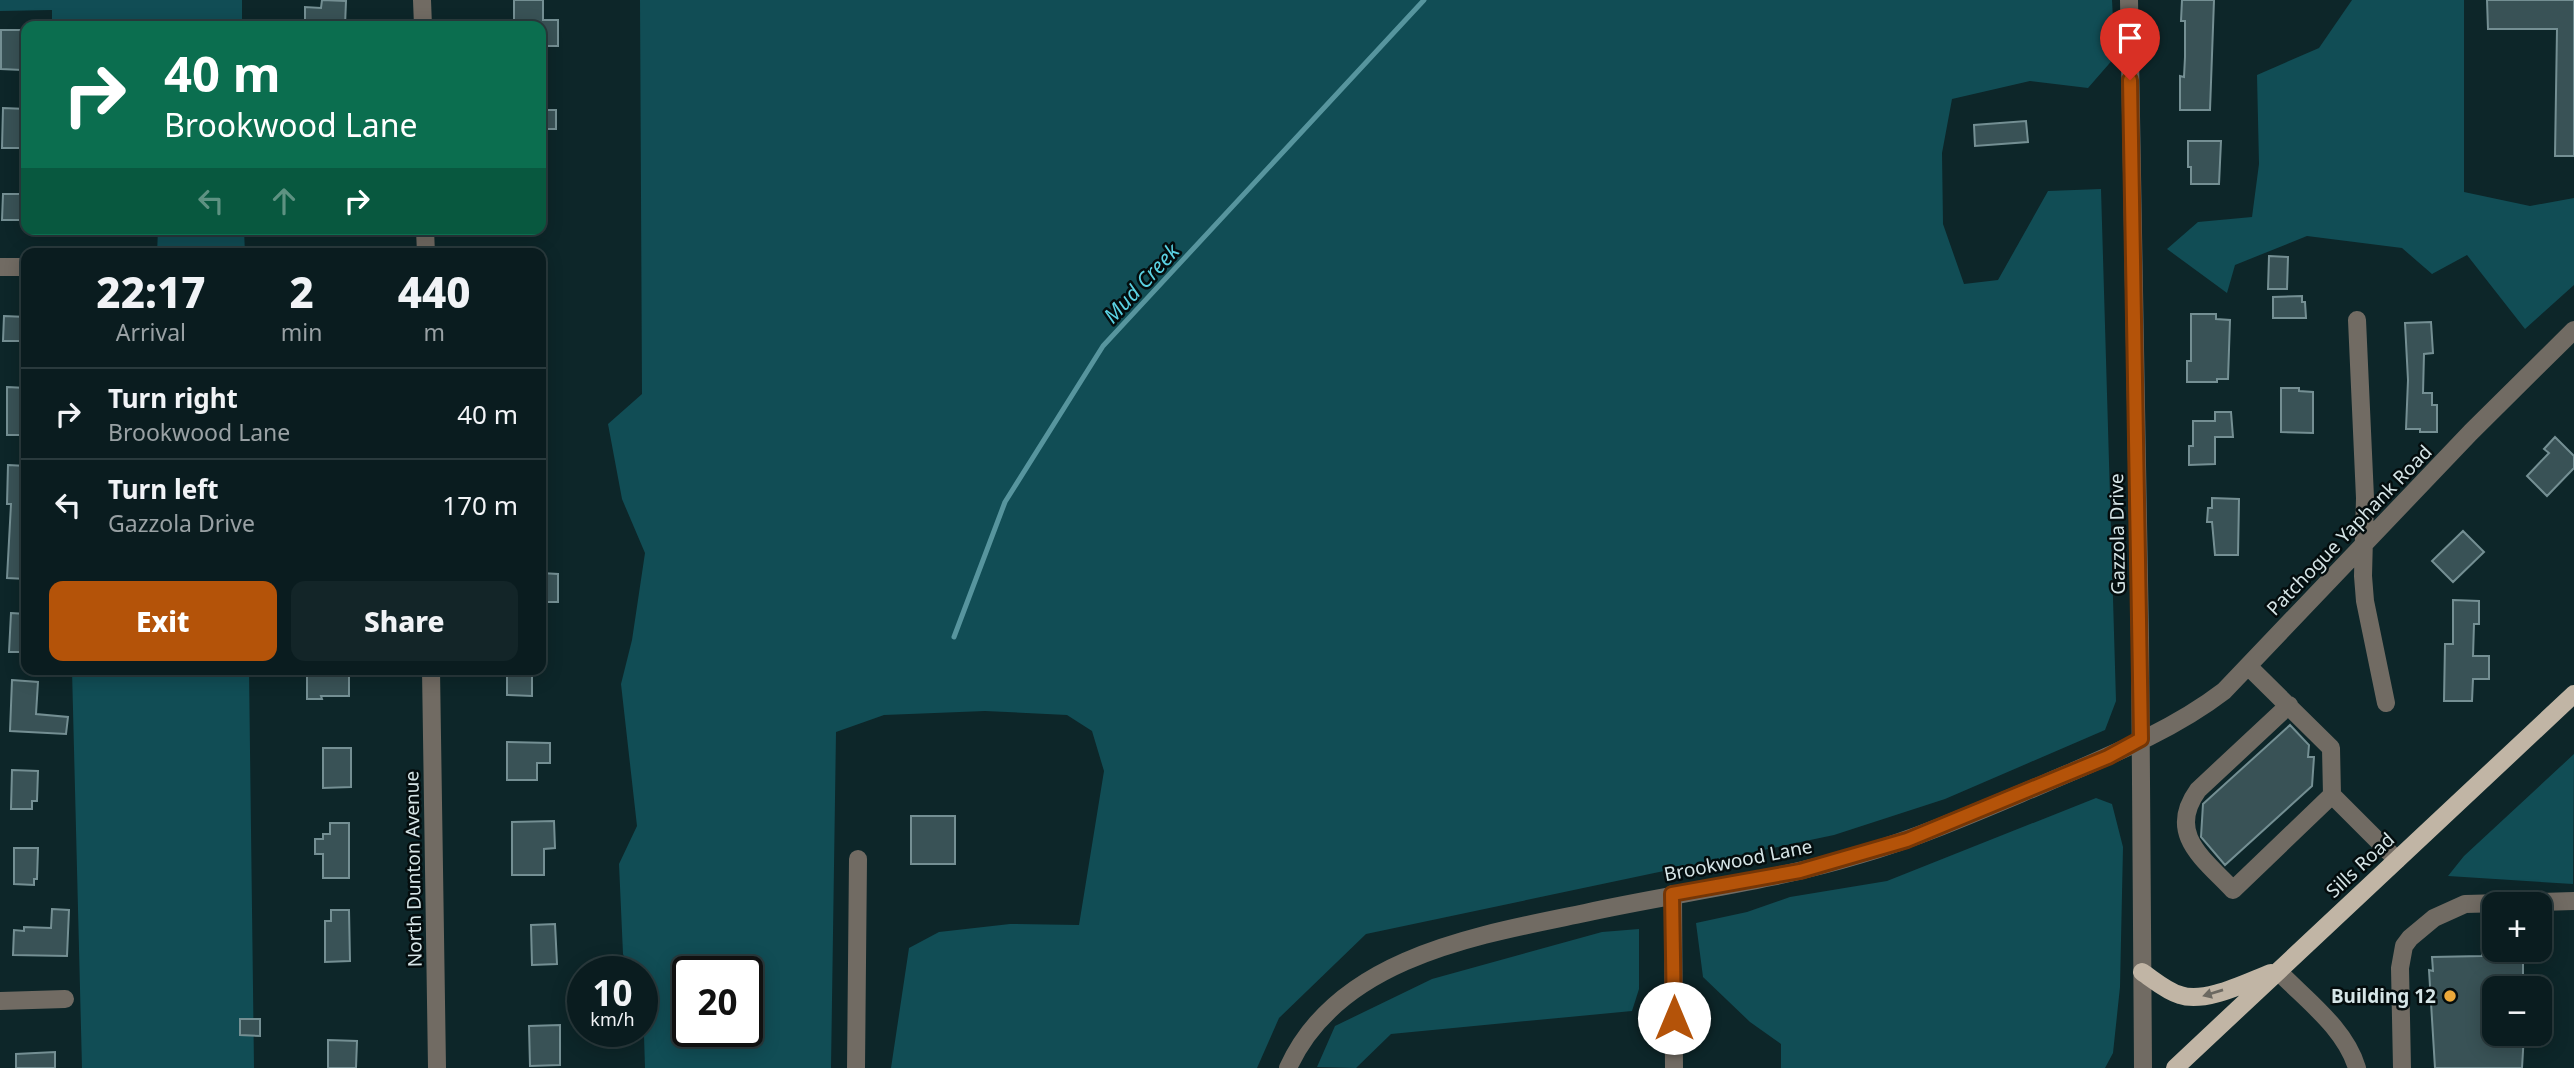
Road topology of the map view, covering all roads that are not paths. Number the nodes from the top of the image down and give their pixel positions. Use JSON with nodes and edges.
{"nodes":[{"id":1,"x":422,"y":0,"type":"edge"},
{"id":2,"x":2130,"y":0,"type":"edge"},
{"id":3,"x":422,"y":21,"type":"edge"},
{"id":4,"x":0,"y":267,"type":"edge"},
{"id":5,"x":21,"y":267,"type":"edge"},
{"id":6,"x":2357,"y":320,"type":"dead end"},
{"id":7,"x":2574,"y":330,"type":"edge"},
{"id":8,"x":2364,"y":544,"type":"junction"},
{"id":9,"x":2248,"y":666,"type":"junction"},
{"id":10,"x":431,"y":675,"type":"edge"},
{"id":11,"x":2574,"y":694,"type":"edge"},
{"id":12,"x":2386,"y":703,"type":"dead end"},
{"id":13,"x":2289,"y":705,"type":"junction"},
{"id":14,"x":2141,"y":739,"type":"junction"},
{"id":15,"x":2332,"y":794,"type":"junction"},
{"id":16,"x":858,"y":859,"type":"dead end"},
{"id":17,"x":2397,"y":860,"type":"junction"},
{"id":18,"x":1672,"y":894,"type":"junction"},
{"id":19,"x":2574,"y":901,"type":"edge"},
{"id":20,"x":2278,"y":971,"type":"junction"},
{"id":21,"x":2142,"y":972,"type":"junction"},
{"id":22,"x":65,"y":999,"type":"dead end"},
{"id":23,"x":0,"y":1001,"type":"edge"},
{"id":24,"x":436,"y":1068,"type":"edge"},
{"id":25,"x":856,"y":1068,"type":"edge"},
{"id":26,"x":1288,"y":1068,"type":"edge"},
{"id":27,"x":1674,"y":1068,"type":"edge"},
{"id":28,"x":2143,"y":1068,"type":"edge"},
{"id":29,"x":2175,"y":1068,"type":"edge"},
{"id":30,"x":2357,"y":1068,"type":"edge"},
{"id":31,"x":2402,"y":1068,"type":"edge"}],
"edges":[{"from":1,"to":3,"type":"street"},
{"from":2,"to":14,"type":"street","name":"Gazzola Drive"},
{"from":4,"to":5,"type":"street"},
{"from":6,"to":8,"type":"street"},
{"from":7,"to":8,"type":"street","name":"Patchogue Yaphank Road"},
{"from":8,"to":9,"type":"street","name":"Patchogue Yaphank Road"},
{"from":8,"to":12,"type":"street"},
{"from":9,"to":13,"type":"street"},
{"from":9,"to":14,"type":"street","name":"Patchogue Yaphank Road"},
{"from":10,"to":24,"type":"street","name":"North Dunton Avenue"},
{"from":11,"to":17,"type":"main road","name":"Sills Road"},
{"from":13,"to":15,"type":"street"},
{"from":13,"to":15,"type":"street"},
{"from":14,"to":18,"type":"street","name":"Brookwood Lane"},
{"from":14,"to":21,"type":"street","name":"Gazzola Drive"},
{"from":15,"to":17,"type":"street"},
{"from":16,"to":25,"type":"street"},
{"from":17,"to":20,"type":"main road","name":"Sills Road"},
{"from":18,"to":26,"type":"street","name":"Brookwood Lane"},
{"from":18,"to":27,"type":"street"},
{"from":19,"to":31,"type":"street"},
{"from":20,"to":21,"type":"main road","one_way":true},
{"from":20,"to":29,"type":"main road","name":"Sills Road"},
{"from":20,"to":30,"type":"street"},
{"from":21,"to":28,"type":"street","name":"Gazzola Drive"},
{"from":22,"to":23,"type":"street"}]}
